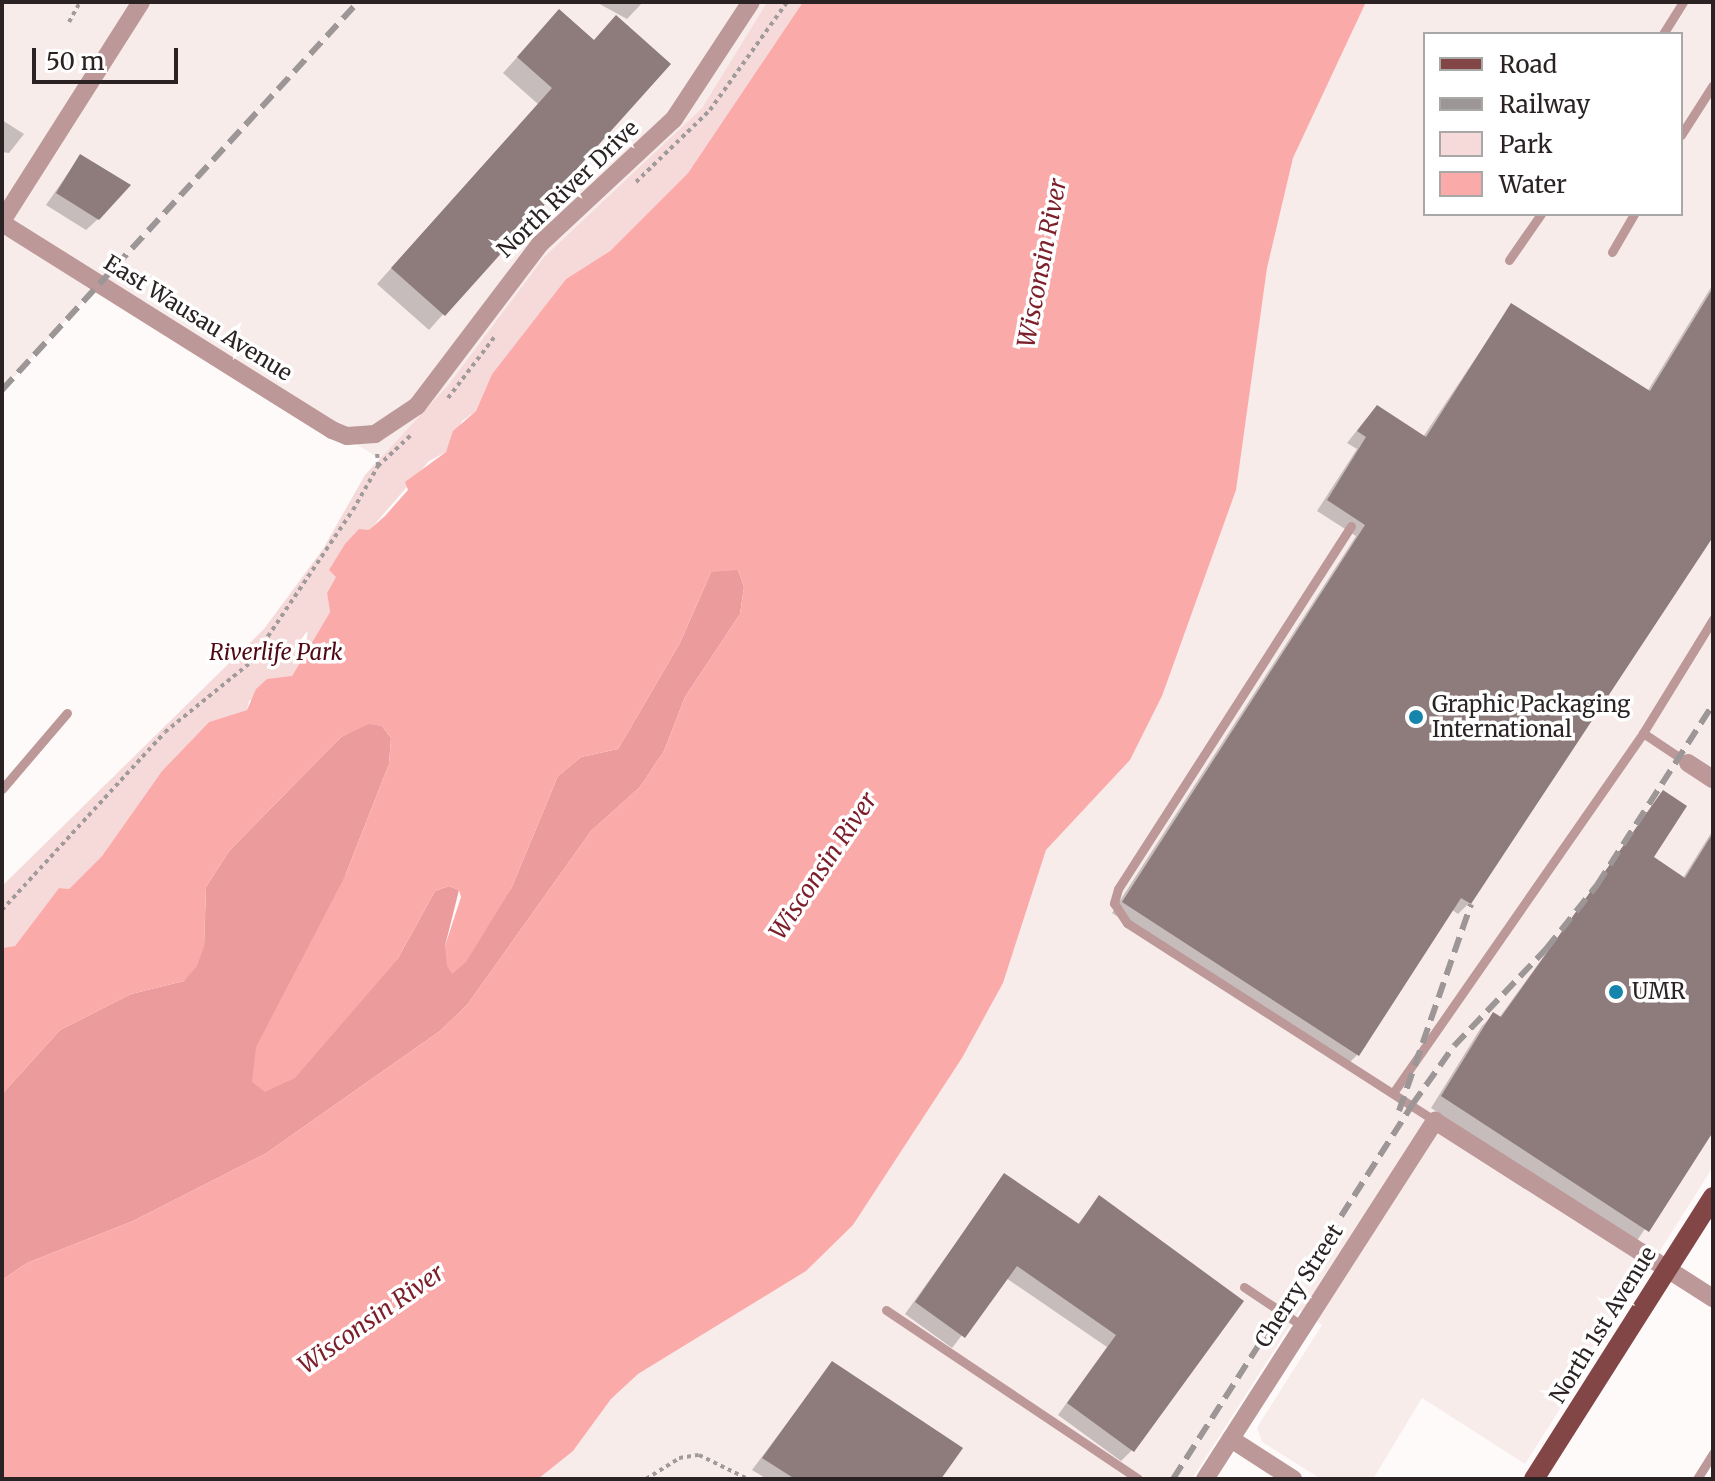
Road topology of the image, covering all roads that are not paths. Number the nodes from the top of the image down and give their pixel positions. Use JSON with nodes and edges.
{"nodes":[{"id":1,"x":141,"y":2,"type":"edge"},
{"id":2,"x":751,"y":2,"type":"edge"},
{"id":3,"x":1683,"y":2,"type":"edge"},
{"id":4,"x":1664,"y":32,"type":"edge"},
{"id":5,"x":1713,"y":85,"type":"edge"},
{"id":6,"x":1683,"y":132,"type":"edge"},
{"id":7,"x":1540,"y":216,"type":"edge"},
{"id":8,"x":1633,"y":216,"type":"edge"},
{"id":9,"x":2,"y":222,"type":"edge"},
{"id":10,"x":1612,"y":252,"type":"dead end"},
{"id":11,"x":1509,"y":260,"type":"dead end"},
{"id":12,"x":375,"y":434,"type":"joint"},
{"id":13,"x":1351,"y":526,"type":"dead end"},
{"id":14,"x":1713,"y":619,"type":"edge"},
{"id":15,"x":67,"y":713,"type":"dead end"},
{"id":16,"x":1643,"y":733,"type":"junction"},
{"id":17,"x":1688,"y":763,"type":"joint"},
{"id":18,"x":1713,"y":779,"type":"edge"},
{"id":19,"x":2,"y":789,"type":"edge"},
{"id":20,"x":1393,"y":1093,"type":"junction"},
{"id":21,"x":1435,"y":1121,"type":"junction"},
{"id":22,"x":1713,"y":1197,"type":"edge"},
{"id":23,"x":1667,"y":1269,"type":"junction"},
{"id":24,"x":1244,"y":1287,"type":"dead end"},
{"id":25,"x":1713,"y":1298,"type":"edge"},
{"id":26,"x":886,"y":1310,"type":"dead end"},
{"id":27,"x":1301,"y":1325,"type":"junction"},
{"id":28,"x":1231,"y":1439,"type":"junction"},
{"id":29,"x":1713,"y":1453,"type":"edge"},
{"id":30,"x":1138,"y":1479,"type":"edge"},
{"id":31,"x":1205,"y":1479,"type":"edge"},
{"id":32,"x":1293,"y":1479,"type":"edge"},
{"id":33,"x":1534,"y":1479,"type":"edge"},
{"id":34,"x":1697,"y":1479,"type":"edge"}],
"edges":[{"from":1,"to":9,"type":"street"},
{"from":2,"to":12,"type":"street","name":"North River Drive"},
{"from":3,"to":4,"type":"lane"},
{"from":5,"to":6,"type":"lane"},
{"from":7,"to":11,"type":"lane"},
{"from":8,"to":10,"type":"lane"},
{"from":9,"to":12,"type":"street","name":"East Wausau Avenue"},
{"from":13,"to":20,"type":"lane"},
{"from":14,"to":16,"type":"lane"},
{"from":15,"to":19,"type":"lane"},
{"from":16,"to":17,"type":"lane"},
{"from":16,"to":20,"type":"lane"},
{"from":17,"to":18,"type":"street"},
{"from":20,"to":21,"type":"lane"},
{"from":21,"to":23,"type":"street"},
{"from":21,"to":27,"type":"street","name":"Cherry Street"},
{"from":22,"to":23,"type":"main road","name":"North 1st Avenue"},
{"from":23,"to":25,"type":"street"},
{"from":23,"to":33,"type":"main road","name":"North 1st Avenue"},
{"from":24,"to":27,"type":"lane"},
{"from":26,"to":30,"type":"lane"},
{"from":27,"to":28,"type":"street","name":"Cherry Street"},
{"from":28,"to":31,"type":"street","name":"Cherry Street"},
{"from":28,"to":32,"type":"street"},
{"from":29,"to":34,"type":"lane"}]}
